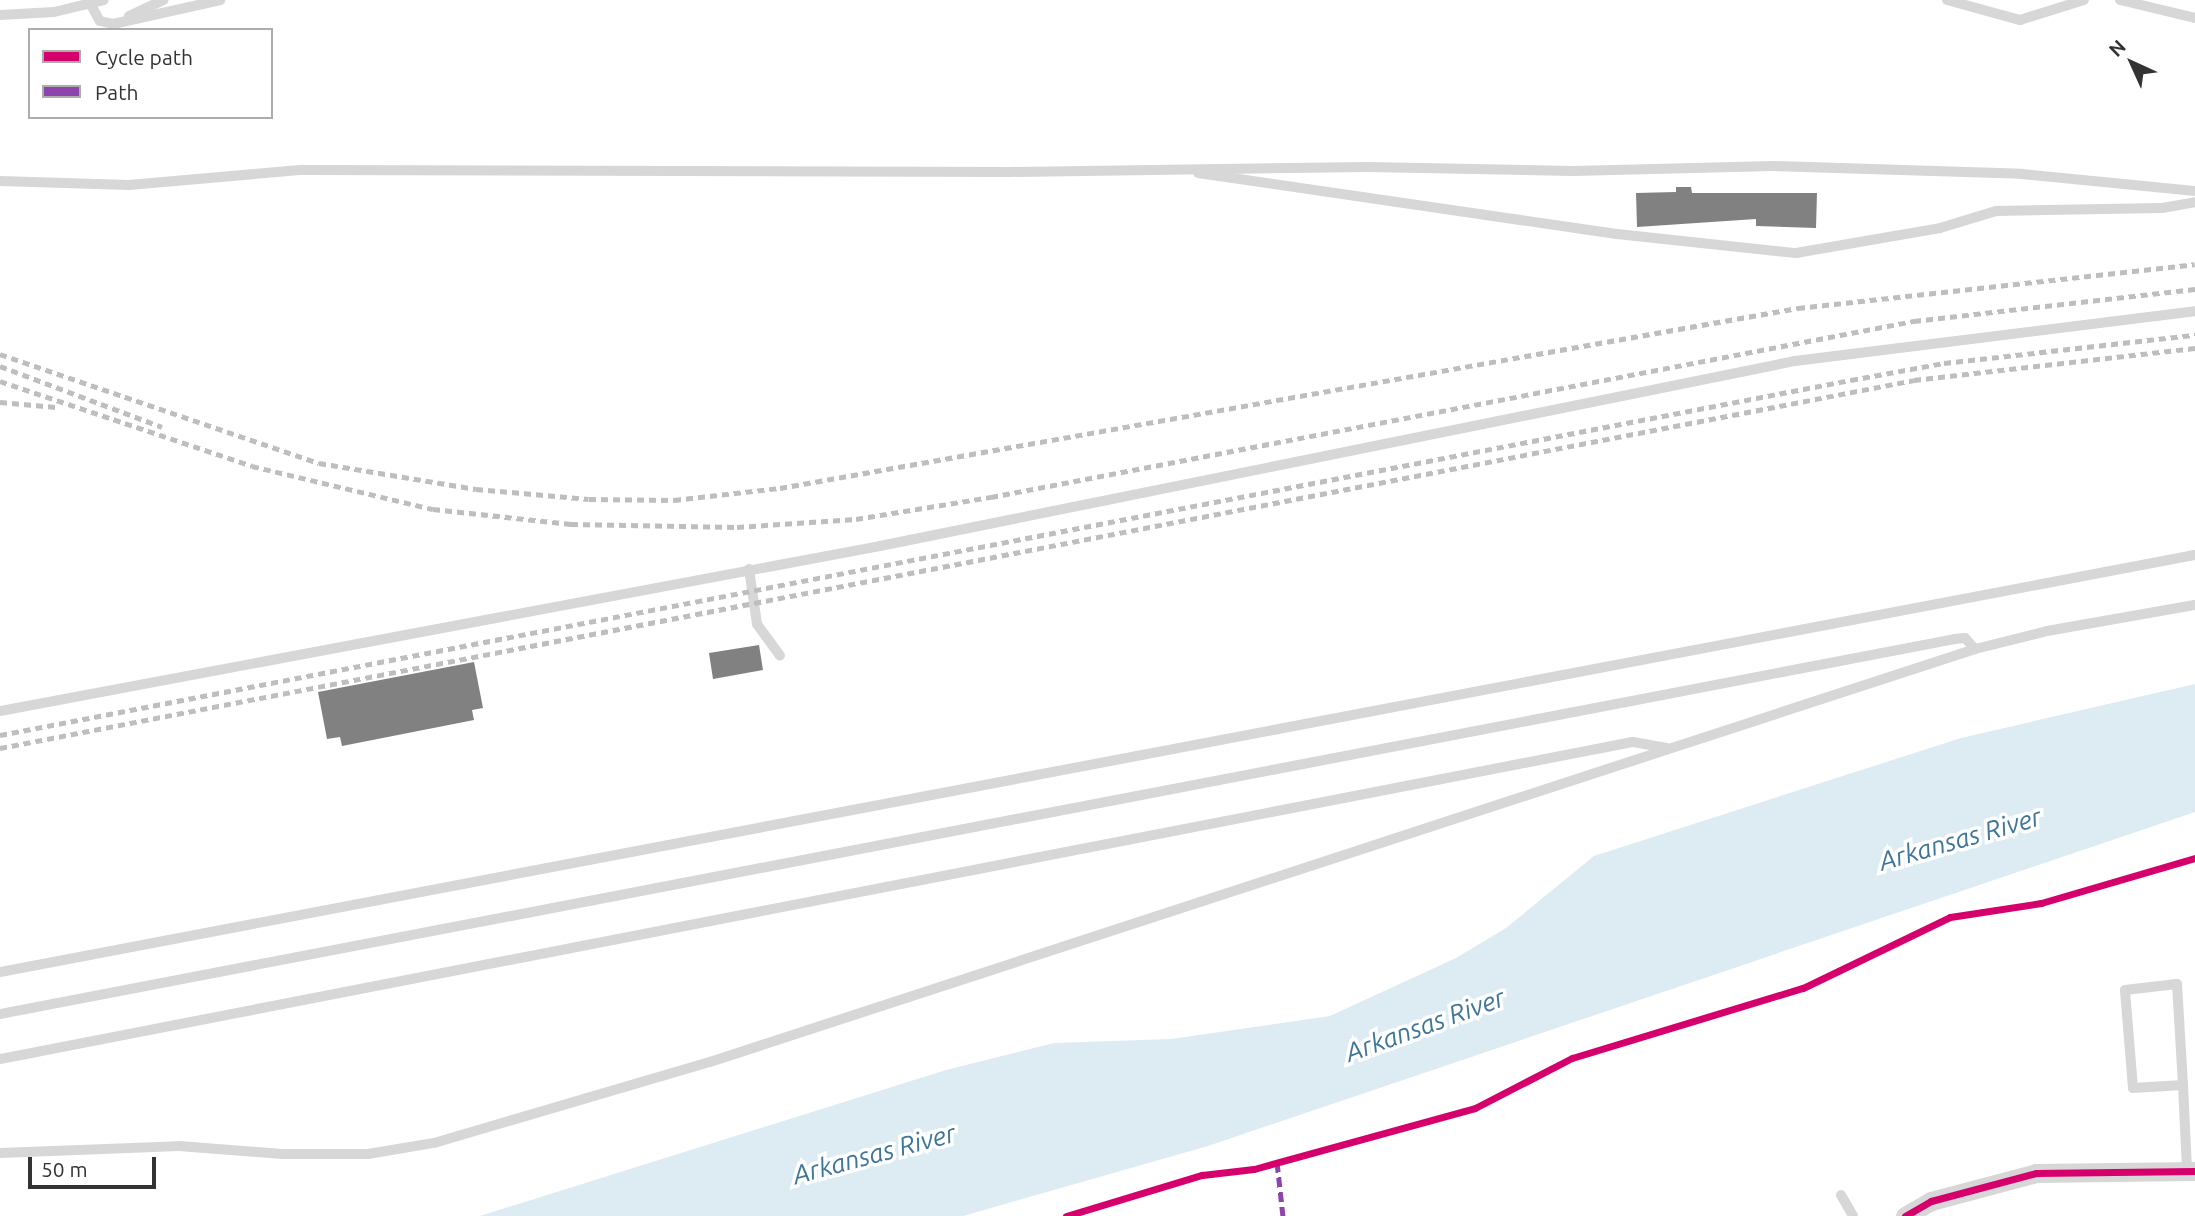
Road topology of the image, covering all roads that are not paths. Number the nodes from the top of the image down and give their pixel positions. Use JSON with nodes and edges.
{"nodes":[{"id":1,"x":104,"y":0,"type":"edge"},
{"id":2,"x":163,"y":0,"type":"edge"},
{"id":3,"x":220,"y":0,"type":"edge"},
{"id":4,"x":1947,"y":0,"type":"edge"},
{"id":5,"x":2084,"y":0,"type":"edge"},
{"id":6,"x":2120,"y":0,"type":"edge"},
{"id":7,"x":90,"y":5,"type":"junction"},
{"id":8,"x":0,"y":15,"type":"edge"},
{"id":9,"x":2195,"y":18,"type":"edge"},
{"id":10,"x":113,"y":23,"type":"junction"},
{"id":11,"x":1174,"y":169,"type":"junction"},
{"id":12,"x":0,"y":181,"type":"edge"},
{"id":13,"x":2195,"y":191,"type":"edge"},
{"id":14,"x":2195,"y":202,"type":"edge"},
{"id":15,"x":2195,"y":310,"type":"edge"},
{"id":16,"x":2195,"y":555,"type":"edge"},
{"id":17,"x":750,"y":569,"type":"junction"},
{"id":18,"x":2195,"y":605,"type":"edge"},
{"id":19,"x":1975,"y":649,"type":"junction"},
{"id":20,"x":780,"y":656,"type":"dead end"},
{"id":21,"x":0,"y":711,"type":"edge"},
{"id":22,"x":1667,"y":748,"type":"junction"},
{"id":23,"x":0,"y":972,"type":"edge"},
{"id":24,"x":0,"y":1014,"type":"edge"},
{"id":25,"x":0,"y":1059,"type":"edge"},
{"id":26,"x":2183,"y":1085,"type":"junction"},
{"id":27,"x":0,"y":1153,"type":"edge"},
{"id":28,"x":2191,"y":1171,"type":"edge"},
{"id":29,"x":1841,"y":1195,"type":"dead end"},
{"id":30,"x":1853,"y":1216,"type":"edge"},
{"id":31,"x":1905,"y":1216,"type":"edge"}],
"edges":[{"from":1,"to":7,"type":"lane"},
{"from":2,"to":10,"type":"lane"},
{"from":3,"to":10,"type":"lane"},
{"from":4,"to":5,"type":"lane"},
{"from":6,"to":9,"type":"lane"},
{"from":7,"to":8,"type":"lane"},
{"from":7,"to":10,"type":"lane"},
{"from":11,"to":12,"type":"lane"},
{"from":11,"to":13,"type":"lane"},
{"from":11,"to":14,"type":"lane"},
{"from":15,"to":17,"type":"lane"},
{"from":16,"to":23,"type":"lane"},
{"from":17,"to":20,"type":"lane"},
{"from":17,"to":21,"type":"lane"},
{"from":18,"to":19,"type":"lane"},
{"from":19,"to":22,"type":"lane"},
{"from":19,"to":24,"type":"lane"},
{"from":22,"to":25,"type":"lane"},
{"from":22,"to":27,"type":"lane"},
{"from":26,"to":26,"type":"lane"},
{"from":26,"to":28,"type":"lane"},
{"from":28,"to":31,"type":"street"},
{"from":29,"to":30,"type":"lane"}]}
